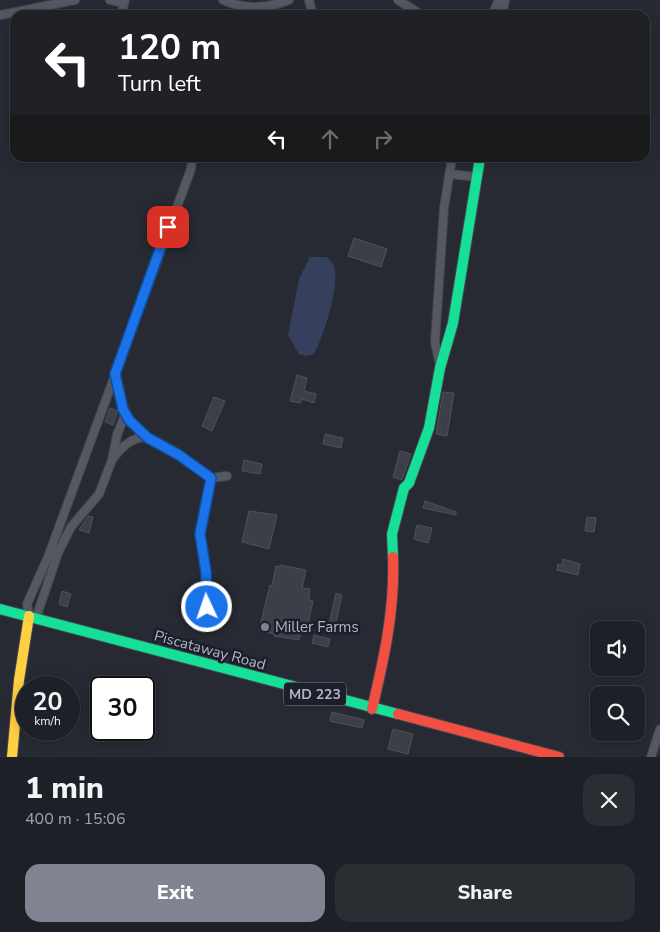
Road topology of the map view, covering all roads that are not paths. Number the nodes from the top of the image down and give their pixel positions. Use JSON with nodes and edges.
{"nodes":[{"id":1,"x":75,"y":0,"type":"edge"},
{"id":2,"x":110,"y":0,"type":"edge"},
{"id":3,"x":223,"y":0,"type":"edge"},
{"id":4,"x":244,"y":0,"type":"edge"},
{"id":5,"x":289,"y":0,"type":"edge"},
{"id":6,"x":398,"y":0,"type":"edge"},
{"id":7,"x":124,"y":2,"type":"edge"},
{"id":8,"x":252,"y":8,"type":"junction"},
{"id":9,"x":25,"y":10,"type":"edge"},
{"id":10,"x":414,"y":10,"type":"edge"},
{"id":11,"x":192,"y":162,"type":"edge"},
{"id":12,"x":452,"y":162,"type":"edge"},
{"id":13,"x":479,"y":162,"type":"edge"},
{"id":14,"x":450,"y":174,"type":"junction"},
{"id":15,"x":477,"y":177,"type":"junction"},
{"id":16,"x":440,"y":368,"type":"junction"},
{"id":17,"x":115,"y":374,"type":"junction"},
{"id":18,"x":125,"y":415,"type":"junction"},
{"id":19,"x":148,"y":438,"type":"junction"},
{"id":20,"x":112,"y":460,"type":"junction"},
{"id":21,"x":227,"y":476,"type":"dead end"},
{"id":22,"x":211,"y":478,"type":"junction"},
{"id":23,"x":207,"y":607,"type":"dead end"},
{"id":24,"x":0,"y":609,"type":"edge"},
{"id":25,"x":32,"y":618,"type":"junction"},
{"id":26,"x":372,"y":709,"type":"junction"},
{"id":27,"x":660,"y":729,"type":"edge"},
{"id":28,"x":12,"y":757,"type":"edge"},
{"id":29,"x":558,"y":757,"type":"edge"},
{"id":30,"x":651,"y":757,"type":"edge"}],
"edges":[{"from":1,"to":9,"type":"street"},
{"from":2,"to":7,"type":"street"},
{"from":3,"to":8,"type":"street"},
{"from":4,"to":8,"type":"street"},
{"from":5,"to":8,"type":"street"},
{"from":6,"to":10,"type":"street"},
{"from":11,"to":17,"type":"street"},
{"from":12,"to":14,"type":"street"},
{"from":13,"to":15,"type":"street"},
{"from":14,"to":15,"type":"street"},
{"from":14,"to":16,"type":"street"},
{"from":15,"to":16,"type":"street"},
{"from":16,"to":26,"type":"street"},
{"from":17,"to":18,"type":"street"},
{"from":17,"to":25,"type":"street"},
{"from":18,"to":19,"type":"street"},
{"from":18,"to":20,"type":"street"},
{"from":19,"to":20,"type":"street"},
{"from":19,"to":22,"type":"street"},
{"from":20,"to":25,"type":"street"},
{"from":21,"to":22,"type":"street"},
{"from":22,"to":23,"type":"street"},
{"from":24,"to":25,"type":"street","name":"Piscataway Road","number":"MD 223"},
{"from":25,"to":26,"type":"street","name":"Piscataway Road","number":"MD 223"},
{"from":25,"to":28,"type":"street"},
{"from":26,"to":29,"type":"street","name":"Piscataway Road","number":"MD 223"},
{"from":27,"to":30,"type":"street"}]}
